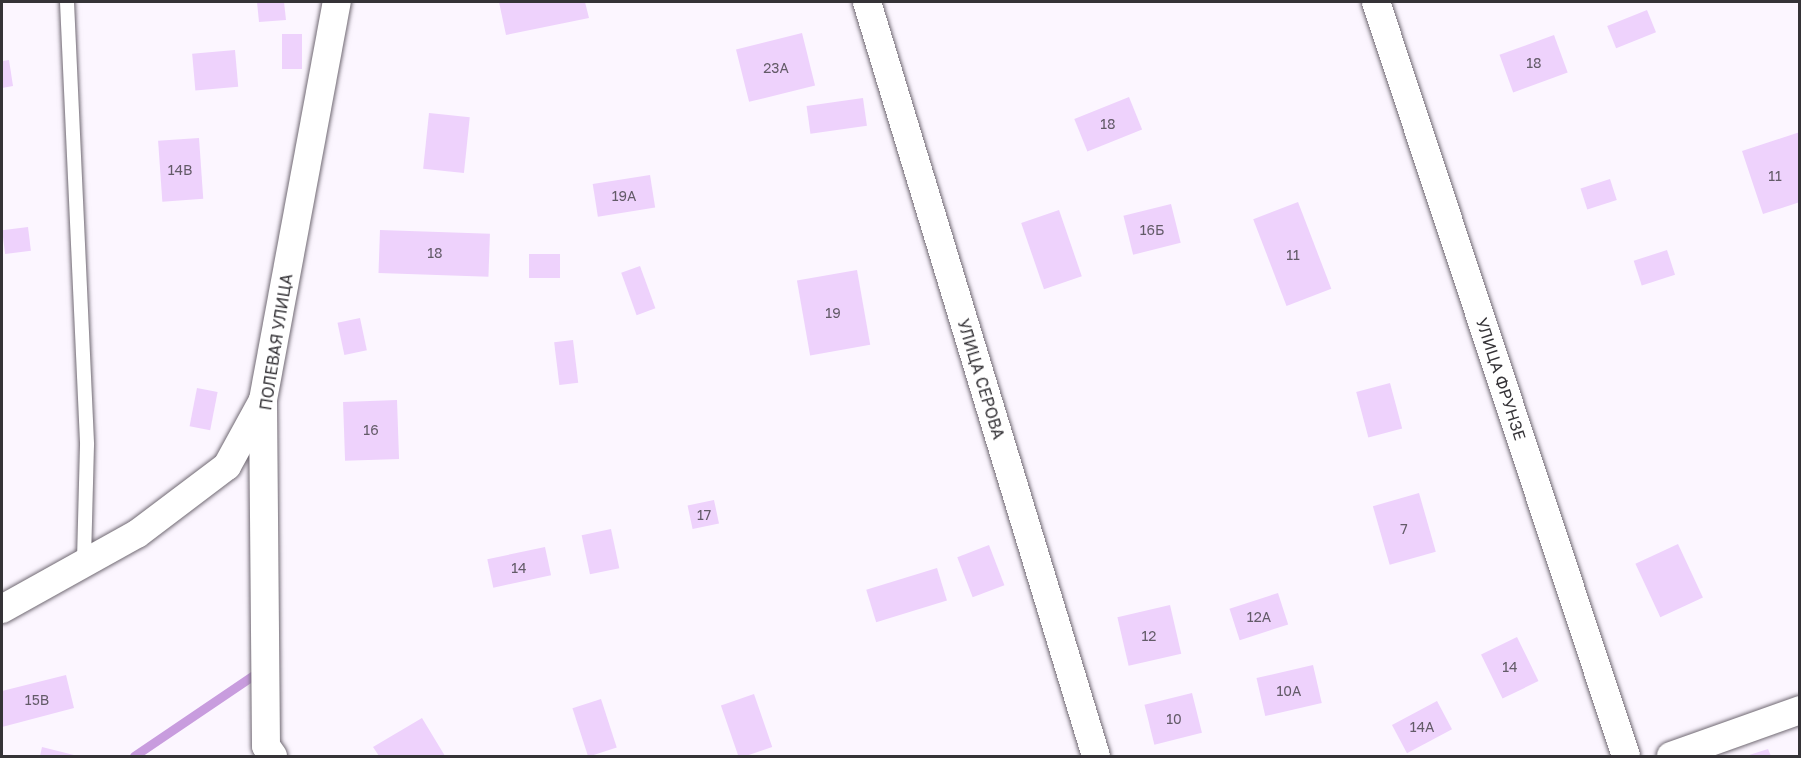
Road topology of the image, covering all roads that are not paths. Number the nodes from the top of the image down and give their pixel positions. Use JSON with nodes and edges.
{"nodes":[{"id":1,"x":67,"y":2,"type":"edge"},
{"id":2,"x":338,"y":2,"type":"edge"},
{"id":3,"x":867,"y":2,"type":"edge"},
{"id":4,"x":1376,"y":2,"type":"edge"},
{"id":5,"x":263,"y":400,"type":"junction"},
{"id":6,"x":84,"y":562,"type":"junction"},
{"id":7,"x":2,"y":609,"type":"edge"},
{"id":8,"x":1800,"y":710,"type":"edge"},
{"id":9,"x":273,"y":756,"type":"edge"},
{"id":10,"x":1095,"y":756,"type":"edge"},
{"id":11,"x":1626,"y":756,"type":"edge"},
{"id":12,"x":1671,"y":756,"type":"edge"}],
"edges":[{"from":1,"to":6,"type":"lane"},
{"from":2,"to":5,"type":"street","name":"ПОЛЕВАЯ УЛИЦА"},
{"from":3,"to":10,"type":"street","name":"УЛИЦА СЕРОВА"},
{"from":4,"to":11,"type":"street","name":"УЛИЦА ФРУНЗЕ"},
{"from":5,"to":6,"type":"street"},
{"from":5,"to":9,"type":"street","name":"ПОЛЕВАЯ УЛИЦА"},
{"from":6,"to":7,"type":"street"},
{"from":8,"to":12,"type":"street"}]}
